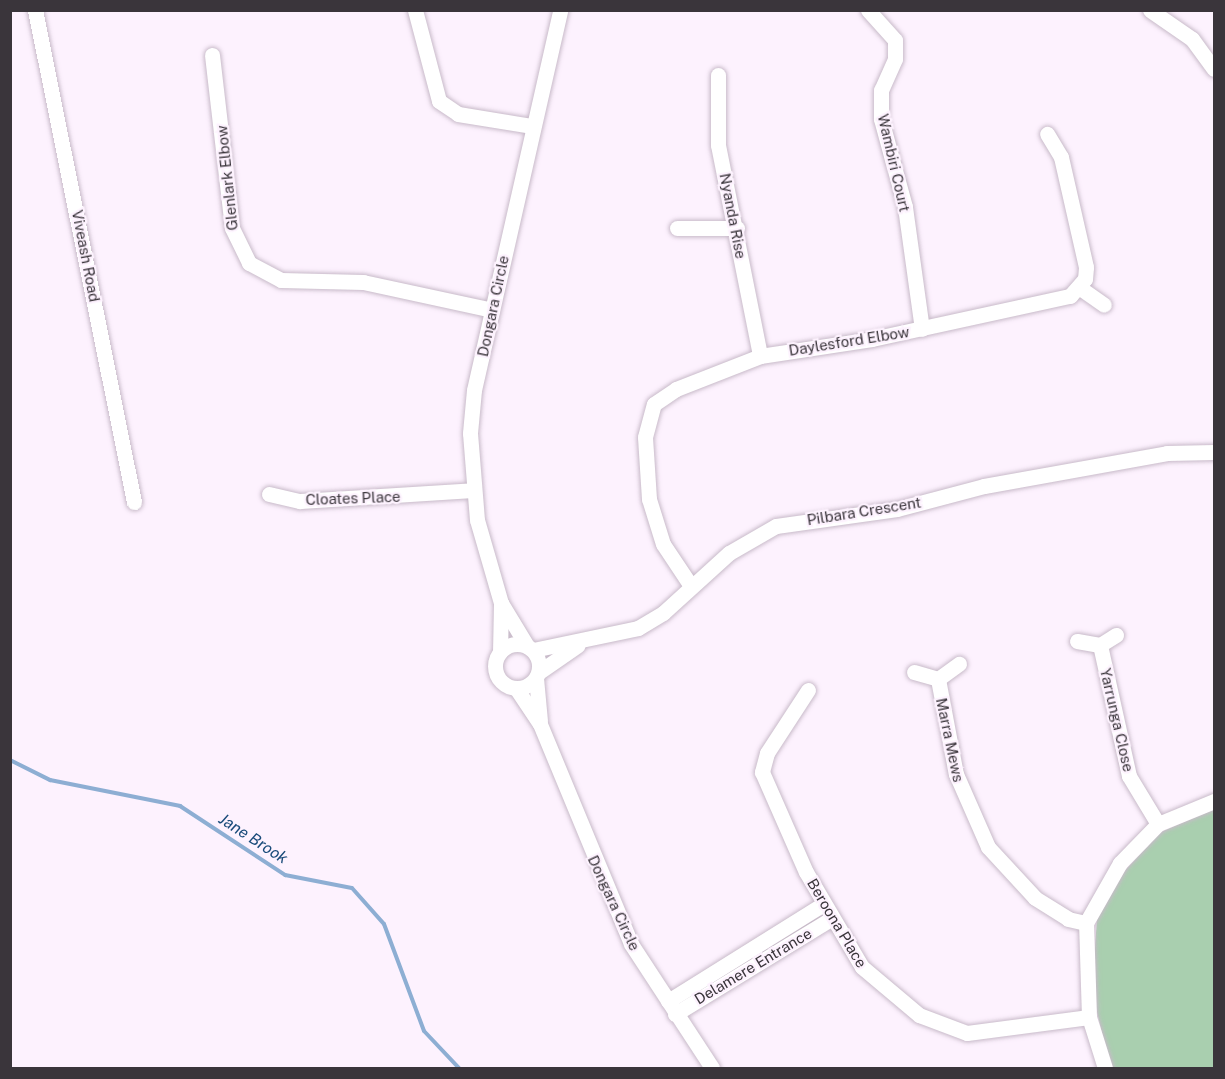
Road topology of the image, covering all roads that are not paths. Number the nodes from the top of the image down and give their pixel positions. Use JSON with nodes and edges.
{"nodes":[{"id":1,"x":35,"y":10,"type":"edge"},
{"id":2,"x":416,"y":10,"type":"edge"},
{"id":3,"x":560,"y":10,"type":"edge"},
{"id":4,"x":868,"y":10,"type":"edge"},
{"id":5,"x":1150,"y":10,"type":"edge"},
{"id":6,"x":212,"y":55,"type":"dead end"},
{"id":7,"x":1215,"y":69,"type":"edge"},
{"id":8,"x":718,"y":75,"type":"dead end"},
{"id":9,"x":531,"y":126,"type":"junction"},
{"id":10,"x":1047,"y":134,"type":"dead end"},
{"id":11,"x":677,"y":228,"type":"dead end"},
{"id":12,"x":737,"y":228,"type":"junction"},
{"id":13,"x":1080,"y":288,"type":"junction"},
{"id":14,"x":1104,"y":305,"type":"dead end"},
{"id":15,"x":492,"y":310,"type":"junction"},
{"id":16,"x":922,"y":328,"type":"junction"},
{"id":17,"x":760,"y":356,"type":"junction"},
{"id":18,"x":1215,"y":452,"type":"edge"},
{"id":19,"x":473,"y":490,"type":"junction"},
{"id":20,"x":269,"y":494,"type":"dead end"},
{"id":21,"x":134,"y":502,"type":"dead end"},
{"id":22,"x":691,"y":586,"type":"junction"},
{"id":23,"x":501,"y":603,"type":"junction"},
{"id":24,"x":1116,"y":635,"type":"dead end"},
{"id":25,"x":1077,"y":641,"type":"dead end"},
{"id":26,"x":580,"y":643,"type":"junction"},
{"id":27,"x":1100,"y":645,"type":"junction"},
{"id":28,"x":530,"y":648,"type":"junction"},
{"id":29,"x":500,"y":652,"type":"junction"},
{"id":30,"x":959,"y":664,"type":"dead end"},
{"id":31,"x":914,"y":672,"type":"dead end"},
{"id":32,"x":537,"y":675,"type":"junction"},
{"id":33,"x":938,"y":679,"type":"junction"},
{"id":34,"x":516,"y":688,"type":"junction"},
{"id":35,"x":808,"y":690,"type":"dead end"},
{"id":36,"x":540,"y":724,"type":"junction"},
{"id":37,"x":1215,"y":801,"type":"edge"},
{"id":38,"x":1158,"y":824,"type":"junction"},
{"id":39,"x":823,"y":904,"type":"junction"},
{"id":40,"x":832,"y":918,"type":"junction"},
{"id":41,"x":1086,"y":923,"type":"junction"},
{"id":42,"x":671,"y":1007,"type":"junction"},
{"id":43,"x":1089,"y":1017,"type":"junction"},
{"id":44,"x":712,"y":1068,"type":"edge"},
{"id":45,"x":1105,"y":1068,"type":"edge"}],
"edges":[{"from":1,"to":21,"type":"street","name":"Viveash Road"},
{"from":2,"to":9,"type":"street"},
{"from":3,"to":9,"type":"street","name":"Dongara Circle"},
{"from":4,"to":16,"type":"street","name":"Wambiri Court"},
{"from":5,"to":7,"type":"street"},
{"from":6,"to":15,"type":"street","name":"Glenlark Elbow"},
{"from":8,"to":12,"type":"street","name":"Nyanda Rise"},
{"from":9,"to":15,"type":"street","name":"Dongara Circle"},
{"from":10,"to":13,"type":"street"},
{"from":11,"to":12,"type":"street"},
{"from":12,"to":17,"type":"street","name":"Nyanda Rise"},
{"from":13,"to":14,"type":"street"},
{"from":13,"to":16,"type":"street","name":"Daylesford Elbow"},
{"from":15,"to":19,"type":"street","name":"Dongara Circle"},
{"from":16,"to":17,"type":"street","name":"Daylesford Elbow"},
{"from":17,"to":22,"type":"street","name":"Daylesford Elbow"},
{"from":18,"to":22,"type":"street","name":"Pilbara Crescent"},
{"from":19,"to":20,"type":"street","name":"Cloates Place"},
{"from":19,"to":23,"type":"street","name":"Dongara Circle"},
{"from":22,"to":26,"type":"street","name":"Pilbara Crescent"},
{"from":23,"to":28,"type":"street","name":"Dongara Circle"},
{"from":23,"to":29,"type":"street","name":"Dongara Circle"},
{"from":24,"to":27,"type":"street"},
{"from":25,"to":27,"type":"street"},
{"from":26,"to":28,"type":"street","name":"Pilbara Crescent"},
{"from":26,"to":32,"type":"street","name":"Pilbara Crescent"},
{"from":27,"to":38,"type":"street","name":"Yarrunga Close"},
{"from":28,"to":29,"type":"street"},
{"from":28,"to":32,"type":"street"},
{"from":29,"to":34,"type":"street"},
{"from":30,"to":33,"type":"street","name":"Marra Mews"},
{"from":31,"to":33,"type":"street","name":"Marra Mews"},
{"from":32,"to":34,"type":"street"},
{"from":32,"to":36,"type":"street","name":"Dongara Circle"},
{"from":33,"to":41,"type":"street","name":"Marra Mews"},
{"from":34,"to":36,"type":"street","name":"Dongara Circle"},
{"from":35,"to":39,"type":"street","name":"Beroona Place"},
{"from":36,"to":42,"type":"street","name":"Dongara Circle"},
{"from":37,"to":38,"type":"street"},
{"from":38,"to":41,"type":"street"},
{"from":39,"to":40,"type":"street","name":"Beroona Place"},
{"from":39,"to":42,"type":"street","name":"Delamere Entrance"},
{"from":40,"to":42,"type":"street","name":"Delamere Entrance"},
{"from":40,"to":43,"type":"street","name":"Beroona Place"},
{"from":41,"to":43,"type":"street"},
{"from":42,"to":44,"type":"street","name":"Dongara Circle"},
{"from":43,"to":45,"type":"street"}]}
